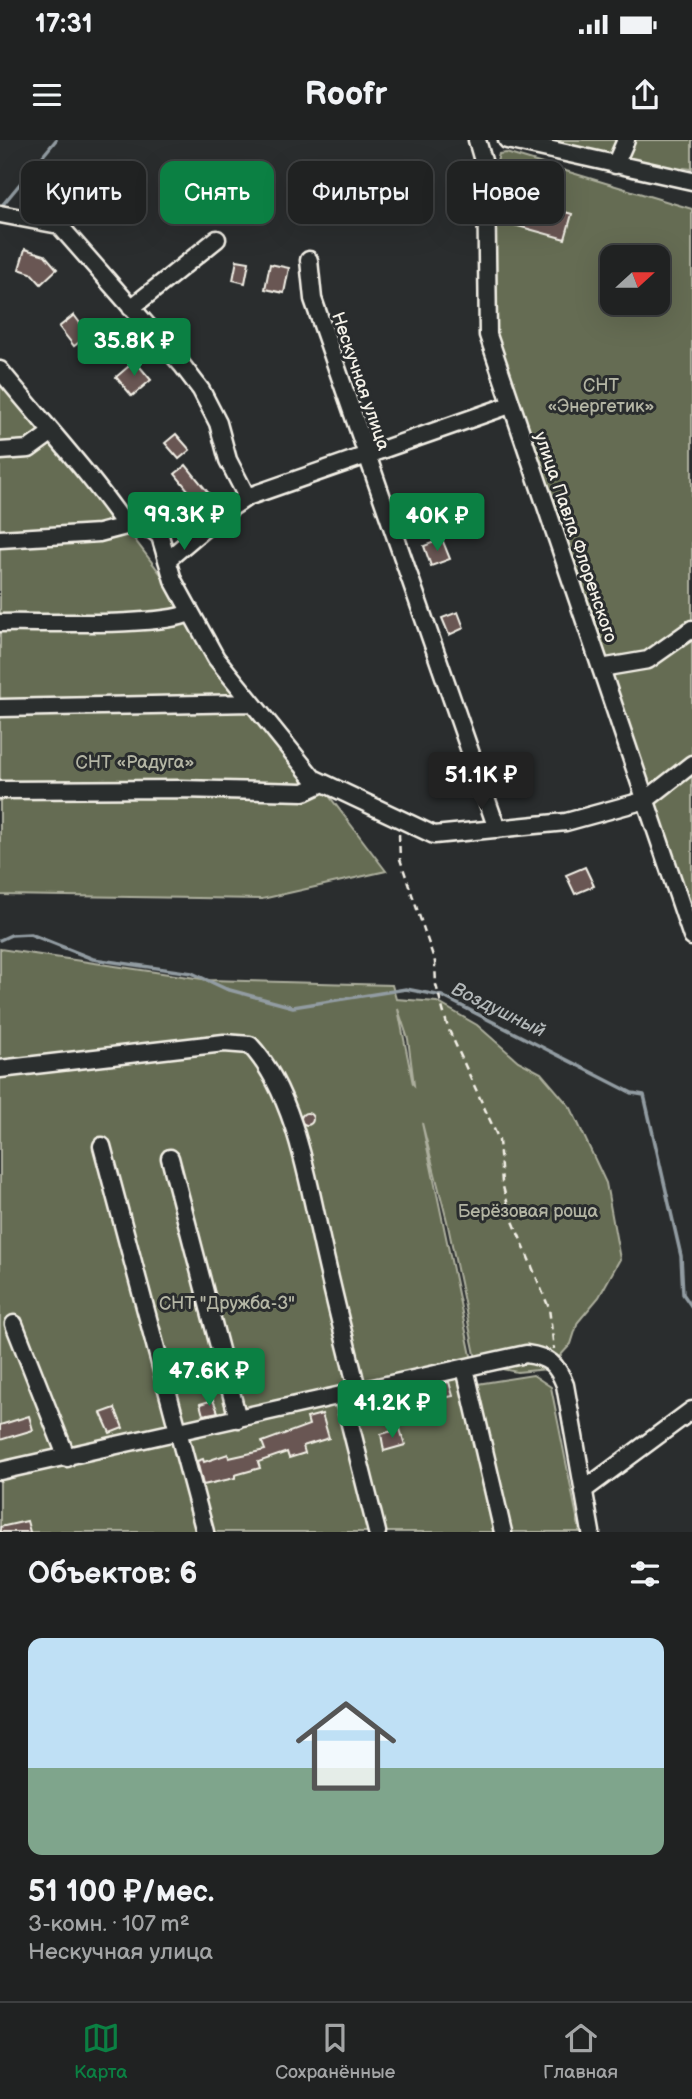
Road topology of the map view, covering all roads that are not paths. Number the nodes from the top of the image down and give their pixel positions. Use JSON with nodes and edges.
{"nodes":[{"id":1,"x":477,"y":140,"type":"edge"},
{"id":2,"x":507,"y":140,"type":"edge"},
{"id":3,"x":626,"y":140,"type":"edge"},
{"id":4,"x":546,"y":144,"type":"edge"},
{"id":5,"x":615,"y":165,"type":"junction"},
{"id":6,"x":692,"y":181,"type":"edge"},
{"id":7,"x":6,"y":215,"type":"edge"},
{"id":8,"x":217,"y":239,"type":"dead end"},
{"id":9,"x":309,"y":260,"type":"dead end"},
{"id":10,"x":131,"y":308,"type":"junction"},
{"id":11,"x":0,"y":370,"type":"edge"},
{"id":12,"x":510,"y":405,"type":"junction"},
{"id":13,"x":51,"y":433,"type":"junction"},
{"id":14,"x":0,"y":451,"type":"edge"},
{"id":15,"x":366,"y":455,"type":"junction"},
{"id":16,"x":247,"y":497,"type":"junction"},
{"id":17,"x":126,"y":526,"type":"junction"},
{"id":18,"x":0,"y":539,"type":"edge"},
{"id":19,"x":167,"y":560,"type":"junction"},
{"id":20,"x":190,"y":612,"type":"junction"},
{"id":21,"x":0,"y":623,"type":"edge"},
{"id":22,"x":692,"y":629,"type":"edge"},
{"id":23,"x":601,"y":668,"type":"junction"},
{"id":24,"x":252,"y":704,"type":"junction"},
{"id":25,"x":0,"y":708,"type":"edge"},
{"id":26,"x":692,"y":764,"type":"edge"},
{"id":27,"x":321,"y":784,"type":"junction"},
{"id":28,"x":0,"y":790,"type":"edge"},
{"id":29,"x":646,"y":800,"type":"junction"},
{"id":30,"x":497,"y":829,"type":"junction"},
{"id":31,"x":685,"y":895,"type":"edge"},
{"id":32,"x":692,"y":937,"type":"edge"},
{"id":33,"x":0,"y":1069,"type":"edge"},
{"id":34,"x":102,"y":1146,"type":"dead end"},
{"id":35,"x":170,"y":1157,"type":"dead end"},
{"id":36,"x":14,"y":1324,"type":"dead end"},
{"id":37,"x":465,"y":1368,"type":"junction"},
{"id":38,"x":351,"y":1394,"type":"junction"},
{"id":39,"x":692,"y":1410,"type":"edge"},
{"id":40,"x":238,"y":1419,"type":"junction"},
{"id":41,"x":177,"y":1433,"type":"junction"},
{"id":42,"x":67,"y":1458,"type":"junction"},
{"id":43,"x":0,"y":1471,"type":"edge"},
{"id":44,"x":584,"y":1490,"type":"junction"},
{"id":45,"x":205,"y":1532,"type":"edge"},
{"id":46,"x":377,"y":1532,"type":"edge"},
{"id":47,"x":503,"y":1532,"type":"edge"},
{"id":48,"x":591,"y":1532,"type":"edge"}],
"edges":[{"from":1,"to":12,"type":"street","name":"улица Павла Флоренского"},
{"from":2,"to":4,"type":"street"},
{"from":3,"to":5,"type":"street"},
{"from":4,"to":5,"type":"street"},
{"from":5,"to":6,"type":"street"},
{"from":7,"to":10,"type":"street"},
{"from":8,"to":10,"type":"street"},
{"from":9,"to":15,"type":"street","name":"Нескучная улица"},
{"from":10,"to":16,"type":"street"},
{"from":11,"to":13,"type":"street"},
{"from":12,"to":15,"type":"street"},
{"from":12,"to":23,"type":"street","name":"улица Павла Флоренского"},
{"from":13,"to":14,"type":"street"},
{"from":13,"to":17,"type":"street"},
{"from":15,"to":16,"type":"street"},
{"from":15,"to":30,"type":"street","name":"Нескучная улица"},
{"from":16,"to":19,"type":"street"},
{"from":17,"to":18,"type":"street"},
{"from":17,"to":19,"type":"street"},
{"from":19,"to":20,"type":"street"},
{"from":20,"to":21,"type":"street"},
{"from":20,"to":24,"type":"street"},
{"from":22,"to":23,"type":"street"},
{"from":23,"to":29,"type":"street","name":"улица Павла Флоренского"},
{"from":24,"to":25,"type":"street"},
{"from":24,"to":27,"type":"street"},
{"from":26,"to":29,"type":"street"},
{"from":27,"to":28,"type":"street"},
{"from":27,"to":30,"type":"street"},
{"from":29,"to":30,"type":"street"},
{"from":29,"to":31,"type":"street","name":"улица Павла Флоренского"},
{"from":31,"to":32,"type":"street","name":"улица Павла Флоренского"},
{"from":33,"to":38,"type":"street"},
{"from":34,"to":41,"type":"street"},
{"from":35,"to":40,"type":"street"},
{"from":36,"to":42,"type":"street"},
{"from":37,"to":38,"type":"street"},
{"from":37,"to":44,"type":"street"},
{"from":37,"to":47,"type":"street"},
{"from":38,"to":40,"type":"street"},
{"from":38,"to":46,"type":"street"},
{"from":39,"to":44,"type":"street"},
{"from":40,"to":41,"type":"street"},
{"from":41,"to":42,"type":"street"},
{"from":41,"to":45,"type":"street"},
{"from":42,"to":43,"type":"street"},
{"from":44,"to":48,"type":"street"}]}
